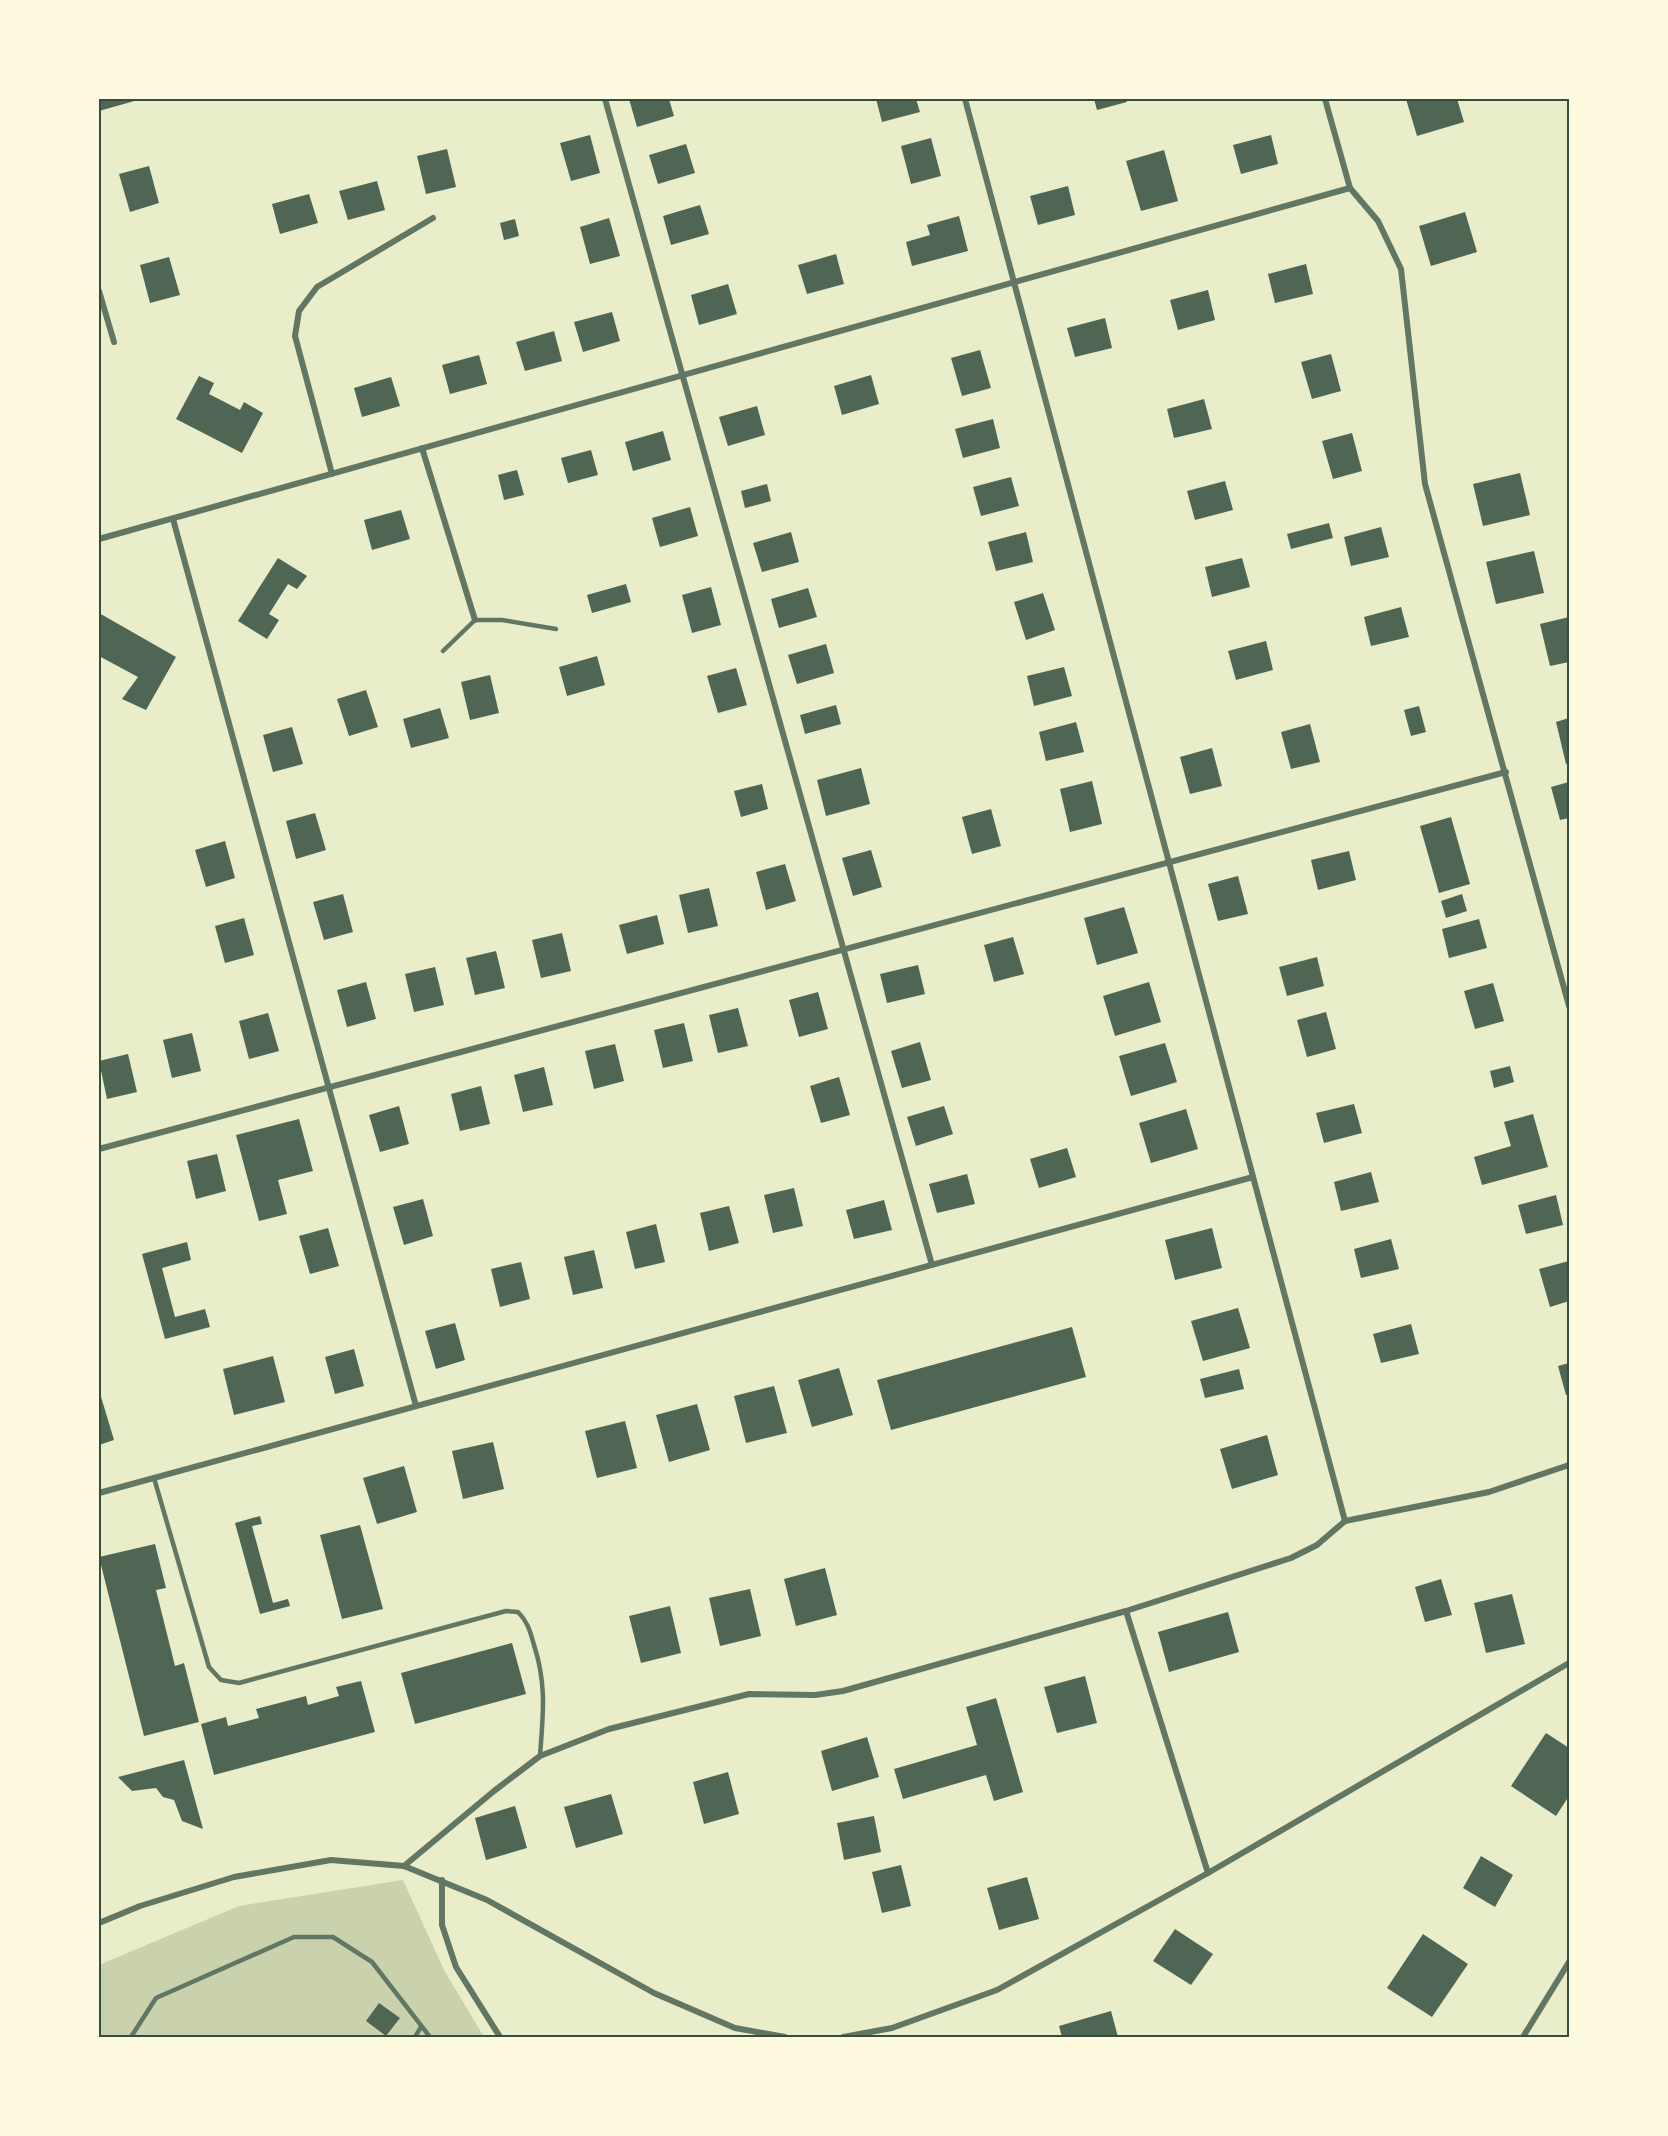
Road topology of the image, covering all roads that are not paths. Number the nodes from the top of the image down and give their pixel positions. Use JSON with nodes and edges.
{"nodes":[{"id":1,"x":605,"y":99,"type":"edge"},
{"id":2,"x":965,"y":99,"type":"edge"},
{"id":3,"x":1326,"y":99,"type":"edge"},
{"id":4,"x":1350,"y":188,"type":"junction"},
{"id":5,"x":433,"y":218,"type":"dead end"},
{"id":6,"x":1015,"y":282,"type":"junction"},
{"id":7,"x":99,"y":291,"type":"edge"},
{"id":8,"x":114,"y":342,"type":"dead end"},
{"id":9,"x":682,"y":374,"type":"junction"},
{"id":10,"x":422,"y":448,"type":"junction"},
{"id":11,"x":332,"y":474,"type":"junction"},
{"id":12,"x":173,"y":519,"type":"junction"},
{"id":13,"x":99,"y":539,"type":"edge"},
{"id":14,"x":475,"y":620,"type":"junction"},
{"id":15,"x":556,"y":629,"type":"dead end"},
{"id":16,"x":443,"y":651,"type":"dead end"},
{"id":17,"x":1506,"y":772,"type":"junction"},
{"id":18,"x":1169,"y":862,"type":"junction"},
{"id":19,"x":843,"y":950,"type":"junction"},
{"id":20,"x":1569,"y":1006,"type":"edge"},
{"id":21,"x":329,"y":1087,"type":"junction"},
{"id":22,"x":99,"y":1149,"type":"edge"},
{"id":23,"x":1253,"y":1177,"type":"junction"},
{"id":24,"x":932,"y":1265,"type":"junction"},
{"id":25,"x":416,"y":1406,"type":"junction"},
{"id":26,"x":1569,"y":1465,"type":"edge"},
{"id":27,"x":154,"y":1478,"type":"junction"},
{"id":28,"x":99,"y":1493,"type":"edge"},
{"id":29,"x":1345,"y":1521,"type":"junction"},
{"id":30,"x":1126,"y":1611,"type":"junction"},
{"id":31,"x":1569,"y":1663,"type":"edge"},
{"id":32,"x":540,"y":1756,"type":"junction"},
{"id":33,"x":404,"y":1866,"type":"junction"},
{"id":34,"x":1208,"y":1873,"type":"junction"},
{"id":35,"x":442,"y":1880,"type":"junction"},
{"id":36,"x":99,"y":1923,"type":"edge"},
{"id":37,"x":1569,"y":1962,"type":"edge"},
{"id":38,"x":421,"y":2026,"type":"junction"},
{"id":39,"x":131,"y":2037,"type":"edge"},
{"id":40,"x":415,"y":2037,"type":"edge"},
{"id":41,"x":430,"y":2037,"type":"edge"},
{"id":42,"x":500,"y":2037,"type":"edge"},
{"id":43,"x":785,"y":2037,"type":"edge"},
{"id":44,"x":843,"y":2037,"type":"edge"},
{"id":45,"x":1523,"y":2037,"type":"edge"}],
"edges":[{"from":1,"to":9,"type":"street"},
{"from":2,"to":6,"type":"street"},
{"from":3,"to":4,"type":"street"},
{"from":4,"to":6,"type":"street"},
{"from":4,"to":17,"type":"street"},
{"from":5,"to":11,"type":"street"},
{"from":6,"to":9,"type":"street"},
{"from":6,"to":18,"type":"street"},
{"from":7,"to":8,"type":"street"},
{"from":9,"to":10,"type":"street"},
{"from":9,"to":19,"type":"street"},
{"from":10,"to":11,"type":"street"},
{"from":10,"to":14,"type":"street"},
{"from":11,"to":12,"type":"street"},
{"from":12,"to":13,"type":"street"},
{"from":12,"to":21,"type":"street"},
{"from":14,"to":15,"type":"lane"},
{"from":14,"to":16,"type":"lane"},
{"from":17,"to":18,"type":"street"},
{"from":17,"to":20,"type":"street"},
{"from":18,"to":19,"type":"street"},
{"from":18,"to":23,"type":"street"},
{"from":19,"to":21,"type":"street"},
{"from":19,"to":24,"type":"street"},
{"from":21,"to":22,"type":"street"},
{"from":21,"to":25,"type":"street"},
{"from":23,"to":24,"type":"street"},
{"from":23,"to":29,"type":"street"},
{"from":24,"to":25,"type":"street"},
{"from":25,"to":27,"type":"street"},
{"from":26,"to":29,"type":"street"},
{"from":27,"to":28,"type":"street"},
{"from":27,"to":32,"type":"lane"},
{"from":29,"to":30,"type":"street"},
{"from":30,"to":32,"type":"street"},
{"from":30,"to":34,"type":"street"},
{"from":31,"to":34,"type":"street"},
{"from":32,"to":33,"type":"street"},
{"from":33,"to":35,"type":"street"},
{"from":33,"to":36,"type":"street"},
{"from":34,"to":44,"type":"street"},
{"from":35,"to":42,"type":"street"},
{"from":35,"to":43,"type":"street"},
{"from":37,"to":45,"type":"street"},
{"from":38,"to":39,"type":"lane"},
{"from":38,"to":40,"type":"lane"},
{"from":38,"to":41,"type":"lane"}]}
